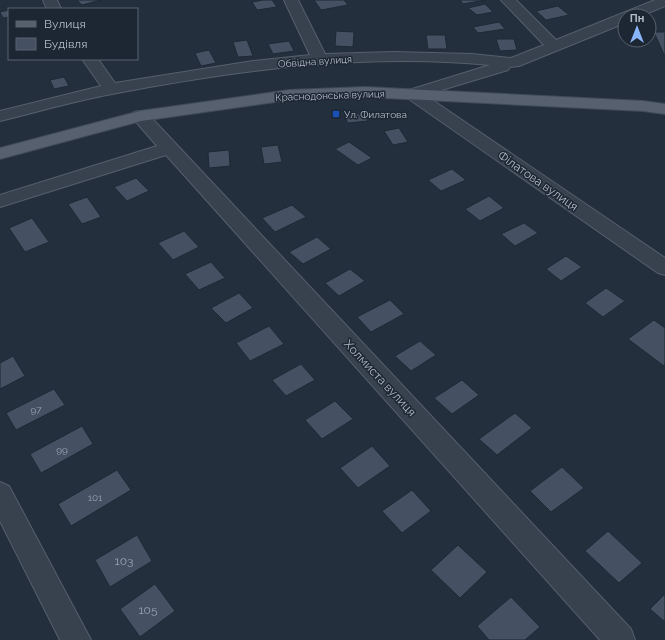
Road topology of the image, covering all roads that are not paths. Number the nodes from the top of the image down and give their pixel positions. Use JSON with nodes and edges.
{"nodes":[{"id":1,"x":292,"y":0,"type":"edge"},
{"id":2,"x":508,"y":0,"type":"edge"},
{"id":3,"x":665,"y":1,"type":"edge"},
{"id":4,"x":648,"y":8,"type":"edge"},
{"id":5,"x":617,"y":21,"type":"edge"},
{"id":6,"x":554,"y":47,"type":"junction"},
{"id":7,"x":320,"y":59,"type":"junction"},
{"id":8,"x":91,"y":60,"type":"edge"},
{"id":9,"x":513,"y":63,"type":"junction"},
{"id":10,"x":111,"y":89,"type":"junction"},
{"id":11,"x":412,"y":94,"type":"junction"},
{"id":12,"x":665,"y":109,"type":"edge"},
{"id":13,"x":0,"y":116,"type":"edge"},
{"id":14,"x":140,"y":116,"type":"junction"},
{"id":15,"x":169,"y":148,"type":"junction"},
{"id":16,"x":0,"y":154,"type":"edge"},
{"id":17,"x":0,"y":201,"type":"edge"},
{"id":18,"x":665,"y":268,"type":"edge"},
{"id":19,"x":0,"y":494,"type":"edge"},
{"id":20,"x":76,"y":640,"type":"edge"},
{"id":21,"x":620,"y":640,"type":"edge"}],
"edges":[{"from":1,"to":7,"type":"street"},
{"from":2,"to":6,"type":"street"},
{"from":3,"to":4,"type":"street"},
{"from":5,"to":6,"type":"street","name":"Обвідна вулиця"},
{"from":6,"to":9,"type":"street","name":"Обвідна вулиця"},
{"from":7,"to":9,"type":"street","name":"Обвідна вулиця"},
{"from":7,"to":10,"type":"street","name":"Обвідна вулиця"},
{"from":8,"to":10,"type":"street"},
{"from":9,"to":11,"type":"street"},
{"from":10,"to":13,"type":"street","name":"Обвідна вулиця"},
{"from":11,"to":12,"type":"main road","name":"Краснодонська вулиця"},
{"from":11,"to":14,"type":"main road","name":"Краснодонська вулиця"},
{"from":11,"to":18,"type":"street","name":"Філатова вулиця"},
{"from":14,"to":15,"type":"street","name":"Холмиста вулиця"},
{"from":14,"to":16,"type":"main road","name":"Краснодонська вулиця"},
{"from":15,"to":17,"type":"street"},
{"from":15,"to":21,"type":"street","name":"Холмиста вулиця"},
{"from":19,"to":20,"type":"street"}]}
